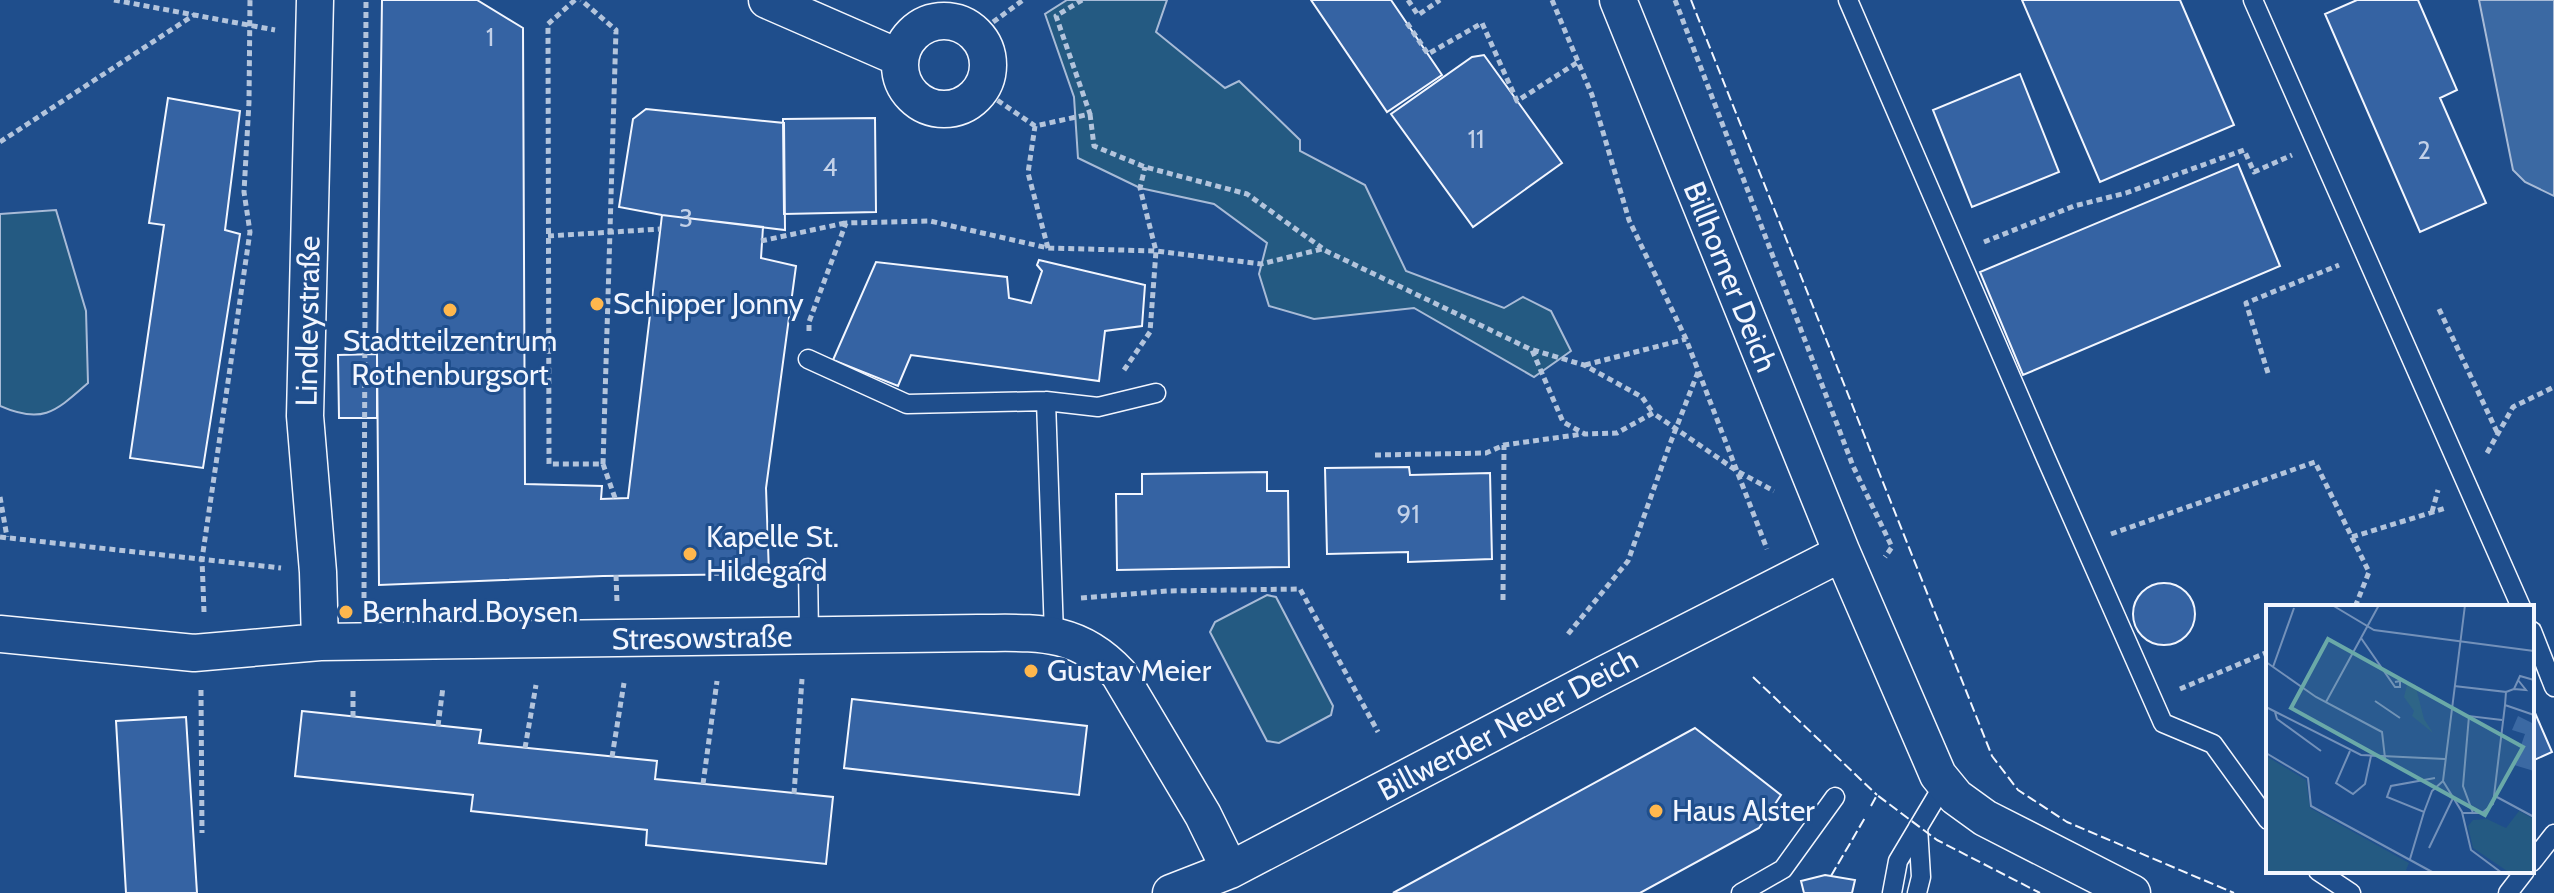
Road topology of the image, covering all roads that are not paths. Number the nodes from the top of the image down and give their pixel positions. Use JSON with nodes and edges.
{"nodes":[{"id":1,"x":315,"y":0,"type":"edge"},
{"id":2,"x":767,"y":0,"type":"edge"},
{"id":3,"x":1618,"y":0,"type":"edge"},
{"id":4,"x":1848,"y":0,"type":"edge"},
{"id":5,"x":2253,"y":0,"type":"edge"},
{"id":6,"x":900,"y":58,"type":"junction"},
{"id":7,"x":808,"y":359,"type":"road end"},
{"id":8,"x":1156,"y":393,"type":"dead end"},
{"id":9,"x":1046,"y":401,"type":"junction"},
{"id":10,"x":1842,"y":553,"type":"junction"},
{"id":11,"x":808,"y":568,"type":"dead end"},
{"id":12,"x":2520,"y":605,"type":"edge"},
{"id":13,"x":1054,"y":618,"type":"junction"},
{"id":14,"x":0,"y":634,"type":"edge"},
{"id":15,"x":809,"y":636,"type":"junction"},
{"id":16,"x":2541,"y":639,"type":"edge"},
{"id":17,"x":320,"y":642,"type":"junction"},
{"id":18,"x":2554,"y":687,"type":"edge"},
{"id":19,"x":1944,"y":784,"type":"junction"},
{"id":20,"x":1835,"y":797,"type":"dead end"},
{"id":21,"x":2266,"y":817,"type":"edge"},
{"id":22,"x":1918,"y":827,"type":"junction"},
{"id":23,"x":2554,"y":834,"type":"edge"},
{"id":24,"x":2534,"y":859,"type":"edge"},
{"id":25,"x":1230,"y":870,"type":"junction"},
{"id":26,"x":2321,"y":873,"type":"edge"},
{"id":27,"x":2523,"y":873,"type":"edge"},
{"id":28,"x":1171,"y":893,"type":"edge"},
{"id":29,"x":1741,"y":893,"type":"edge"},
{"id":30,"x":1892,"y":893,"type":"edge"},
{"id":31,"x":1917,"y":893,"type":"edge"},
{"id":32,"x":2132,"y":893,"type":"edge"},
{"id":33,"x":2351,"y":893,"type":"edge"},
{"id":34,"x":2508,"y":893,"type":"edge"}],
"edges":[{"from":1,"to":17,"type":"street","name":"Lindleystraße"},
{"from":2,"to":6,"type":"street"},
{"from":3,"to":10,"type":"street","name":"Billhorner Deich"},
{"from":4,"to":21,"type":"lane"},
{"from":5,"to":12,"type":"lane"},
{"from":6,"to":6,"type":"street"},
{"from":7,"to":9,"type":"lane"},
{"from":8,"to":9,"type":"lane"},
{"from":9,"to":13,"type":"lane"},
{"from":10,"to":19,"type":"street","name":"Billhorner Deich"},
{"from":10,"to":25,"type":"street","name":"Billwerder Neuer Deich"},
{"from":11,"to":15,"type":"lane"},
{"from":13,"to":15,"type":"street","name":"Stresowstraße"},
{"from":13,"to":25,"type":"street","name":"Stresowstraße"},
{"from":14,"to":17,"type":"street","name":"Stresowstraße"},
{"from":15,"to":17,"type":"street","name":"Stresowstraße"},
{"from":16,"to":18,"type":"lane"},
{"from":19,"to":22,"type":"lane"},
{"from":19,"to":32,"type":"street"},
{"from":20,"to":29,"type":"lane"},
{"from":22,"to":30,"type":"lane"},
{"from":22,"to":31,"type":"lane"},
{"from":23,"to":24,"type":"lane"},
{"from":25,"to":28,"type":"street","name":"Billwerder Neuer Deich"},
{"from":26,"to":33,"type":"lane"},
{"from":27,"to":34,"type":"lane"}]}
